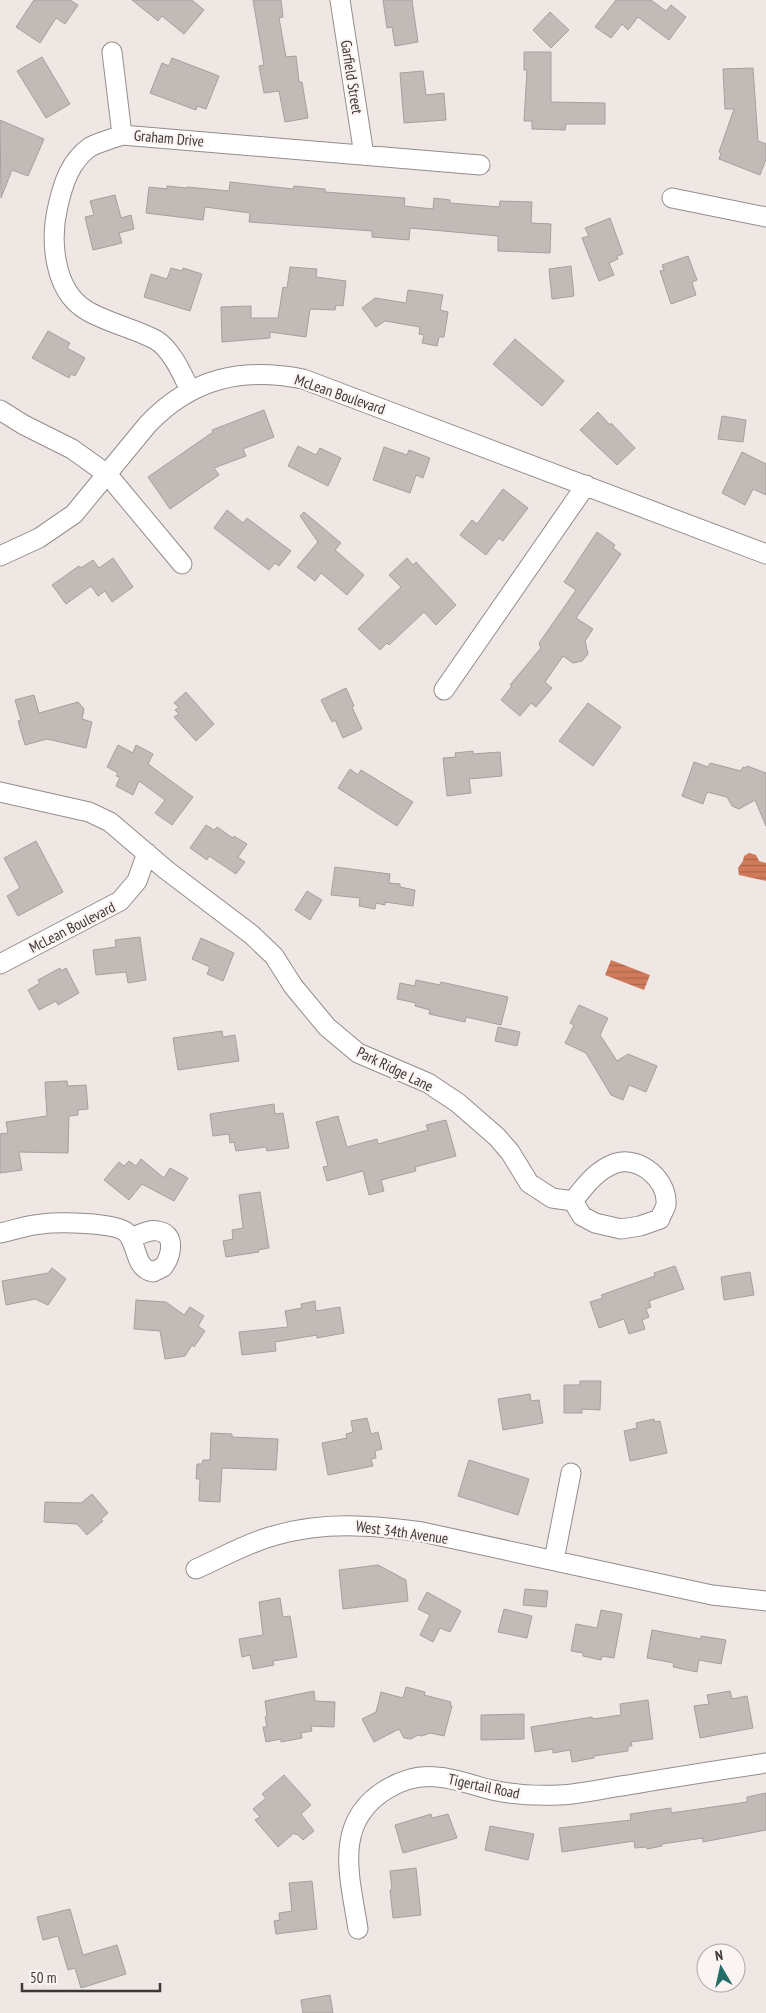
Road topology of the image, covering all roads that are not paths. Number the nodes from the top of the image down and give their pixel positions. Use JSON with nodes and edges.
{"nodes":[{"id":1,"x":340,"y":0,"type":"edge"},
{"id":2,"x":112,"y":52,"type":"dead end"},
{"id":3,"x":122,"y":134,"type":"junction"},
{"id":4,"x":364,"y":155,"type":"junction"},
{"id":5,"x":480,"y":165,"type":"dead end"},
{"id":6,"x":672,"y":198,"type":"dead end"},
{"id":7,"x":766,"y":217,"type":"edge"},
{"id":8,"x":190,"y":390,"type":"junction"},
{"id":9,"x":0,"y":410,"type":"edge"},
{"id":10,"x":107,"y":474,"type":"junction"},
{"id":11,"x":586,"y":485,"type":"junction"},
{"id":12,"x":766,"y":554,"type":"edge"},
{"id":13,"x":0,"y":556,"type":"edge"},
{"id":14,"x":182,"y":564,"type":"dead end"},
{"id":15,"x":444,"y":690,"type":"dead end"},
{"id":16,"x":0,"y":792,"type":"edge"},
{"id":17,"x":147,"y":853,"type":"junction"},
{"id":18,"x":0,"y":964,"type":"edge"},
{"id":19,"x":573,"y":1201,"type":"junction"},
{"id":20,"x":0,"y":1233,"type":"edge"},
{"id":21,"x":131,"y":1238,"type":"dead end"},
{"id":22,"x":571,"y":1473,"type":"dead end"},
{"id":23,"x":554,"y":1560,"type":"junction"},
{"id":24,"x":196,"y":1569,"type":"dead end"},
{"id":25,"x":766,"y":1601,"type":"edge"},
{"id":26,"x":766,"y":1763,"type":"edge"},
{"id":27,"x":358,"y":1929,"type":"dead end"}],
"edges":[{"from":1,"to":4,"type":"street","name":"Garfield Street"},
{"from":2,"to":3,"type":"street"},
{"from":3,"to":4,"type":"street","name":"Graham Drive"},
{"from":3,"to":8,"type":"street","name":"Graham Drive"},
{"from":4,"to":5,"type":"street","name":"Graham Drive"},
{"from":6,"to":7,"type":"street"},
{"from":8,"to":10,"type":"street","name":"McLean Boulevard"},
{"from":8,"to":11,"type":"street","name":"McLean Boulevard"},
{"from":9,"to":10,"type":"street"},
{"from":10,"to":13,"type":"street","name":"McLean Boulevard"},
{"from":10,"to":14,"type":"street"},
{"from":11,"to":12,"type":"street","name":"McLean Boulevard"},
{"from":11,"to":15,"type":"street"},
{"from":16,"to":17,"type":"street"},
{"from":17,"to":18,"type":"street","name":"McLean Boulevard"},
{"from":17,"to":19,"type":"street","name":"Park Ridge Lane"},
{"from":19,"to":19,"type":"street"},
{"from":20,"to":21,"type":"street"},
{"from":22,"to":23,"type":"street"},
{"from":23,"to":24,"type":"street","name":"West 34th Avenue"},
{"from":23,"to":25,"type":"street","name":"West 34th Avenue"},
{"from":26,"to":27,"type":"street","name":"Tigertail Road"}]}
